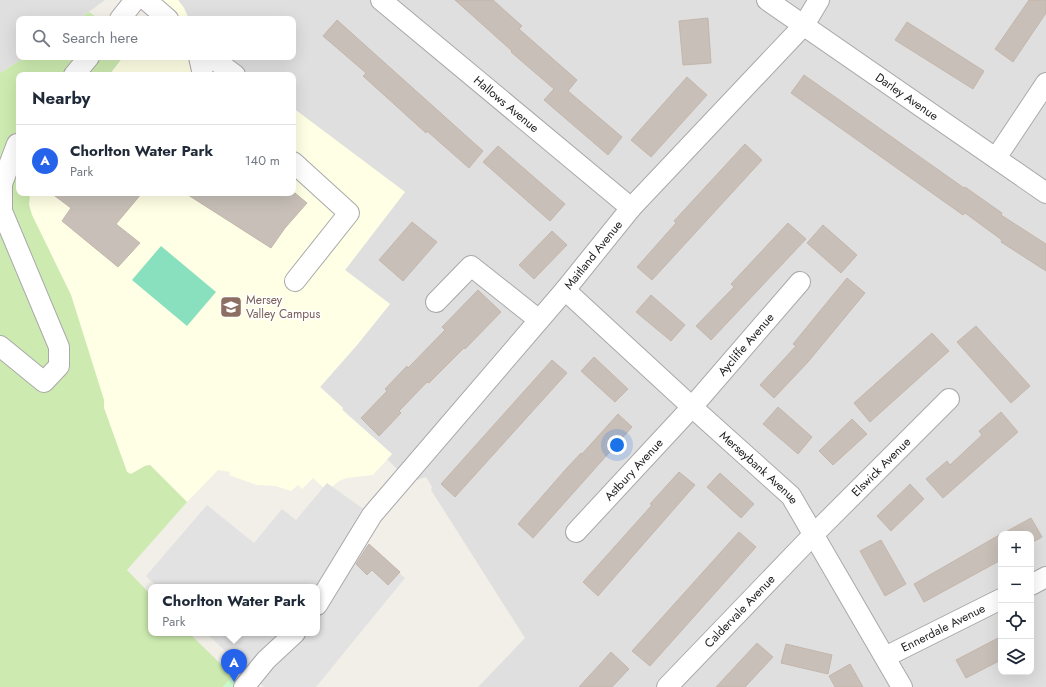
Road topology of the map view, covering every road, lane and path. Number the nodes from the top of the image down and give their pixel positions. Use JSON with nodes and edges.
{"nodes":[{"id":1,"x":136,"y":0,"type":"edge"},
{"id":2,"x":146,"y":0,"type":"edge"},
{"id":3,"x":381,"y":0,"type":"edge"},
{"id":4,"x":767,"y":0,"type":"edge"},
{"id":5,"x":819,"y":0,"type":"edge"},
{"id":6,"x":123,"y":16,"type":"edge"},
{"id":7,"x":165,"y":16,"type":"edge"},
{"id":8,"x":804,"y":25,"type":"junction"},
{"id":9,"x":86,"y":60,"type":"edge"},
{"id":10,"x":200,"y":60,"type":"edge"},
{"id":11,"x":215,"y":60,"type":"edge"},
{"id":12,"x":76,"y":72,"type":"edge"},
{"id":13,"x":202,"y":72,"type":"edge"},
{"id":14,"x":231,"y":72,"type":"edge"},
{"id":15,"x":1046,"y":83,"type":"edge"},
{"id":16,"x":16,"y":144,"type":"edge"},
{"id":17,"x":16,"y":147,"type":"edge"},
{"id":18,"x":996,"y":158,"type":"junction"},
{"id":19,"x":0,"y":164,"type":"edge"},
{"id":20,"x":296,"y":165,"type":"edge"},
{"id":21,"x":1046,"y":193,"type":"edge"},
{"id":22,"x":631,"y":208,"type":"junction"},
{"id":23,"x":295,"y":281,"type":"dead end"},
{"id":24,"x":800,"y":282,"type":"dead end"},
{"id":25,"x":565,"y":290,"type":"junction"},
{"id":26,"x":436,"y":302,"type":"dead end"},
{"id":27,"x":539,"y":320,"type":"junction"},
{"id":28,"x":0,"y":346,"type":"edge"},
{"id":29,"x":950,"y":399,"type":"dead end"},
{"id":30,"x":692,"y":407,"type":"junction"},
{"id":31,"x":576,"y":532,"type":"dead end"},
{"id":32,"x":813,"y":536,"type":"junction"},
{"id":33,"x":1046,"y":577,"type":"edge"},
{"id":34,"x":1034,"y":583,"type":"edge"},
{"id":35,"x":320,"y":600,"type":"edge"},
{"id":36,"x":998,"y":601,"type":"edge"},
{"id":37,"x":292,"y":636,"type":"edge"},
{"id":38,"x":885,"y":657,"type":"junction"},
{"id":39,"x":244,"y":687,"type":"edge"},
{"id":40,"x":667,"y":687,"type":"edge"},
{"id":41,"x":902,"y":687,"type":"edge"}],
"edges":[{"from":1,"to":6,"type":"street"},
{"from":2,"to":7,"type":"street"},
{"from":3,"to":22,"type":"street","name":"Hallows Avenue"},
{"from":4,"to":8,"type":"street","name":"Darley Avenue"},
{"from":5,"to":8,"type":"street","name":"Maitland Avenue"},
{"from":8,"to":18,"type":"street","name":"Darley Avenue"},
{"from":8,"to":22,"type":"street","name":"Maitland Avenue"},
{"from":9,"to":12,"type":"street"},
{"from":10,"to":13,"type":"street"},
{"from":11,"to":14,"type":"street"},
{"from":15,"to":18,"type":"street"},
{"from":16,"to":19,"type":"street"},
{"from":17,"to":28,"type":"street"},
{"from":18,"to":21,"type":"street","name":"Darley Avenue"},
{"from":20,"to":23,"type":"street"},
{"from":22,"to":25,"type":"street","name":"Maitland Avenue"},
{"from":24,"to":30,"type":"street","name":"Aycliffe Avenue"},
{"from":25,"to":27,"type":"street","name":"Maitland Avenue"},
{"from":25,"to":30,"type":"street","name":"Merseybank Avenue"},
{"from":26,"to":27,"type":"street"},
{"from":27,"to":35,"type":"street","name":"Maitland Avenue"},
{"from":29,"to":32,"type":"street","name":"Elswick Avenue"},
{"from":30,"to":31,"type":"street","name":"Astbury Avenue"},
{"from":30,"to":32,"type":"street","name":"Merseybank Avenue"},
{"from":32,"to":38,"type":"street","name":"Merseybank Avenue"},
{"from":32,"to":40,"type":"street","name":"Caldervale Avenue"},
{"from":33,"to":34,"type":"street"},
{"from":36,"to":38,"type":"street","name":"Ennerdale Avenue"},
{"from":37,"to":39,"type":"street"},
{"from":38,"to":41,"type":"street","name":"Merseybank Avenue"}]}
